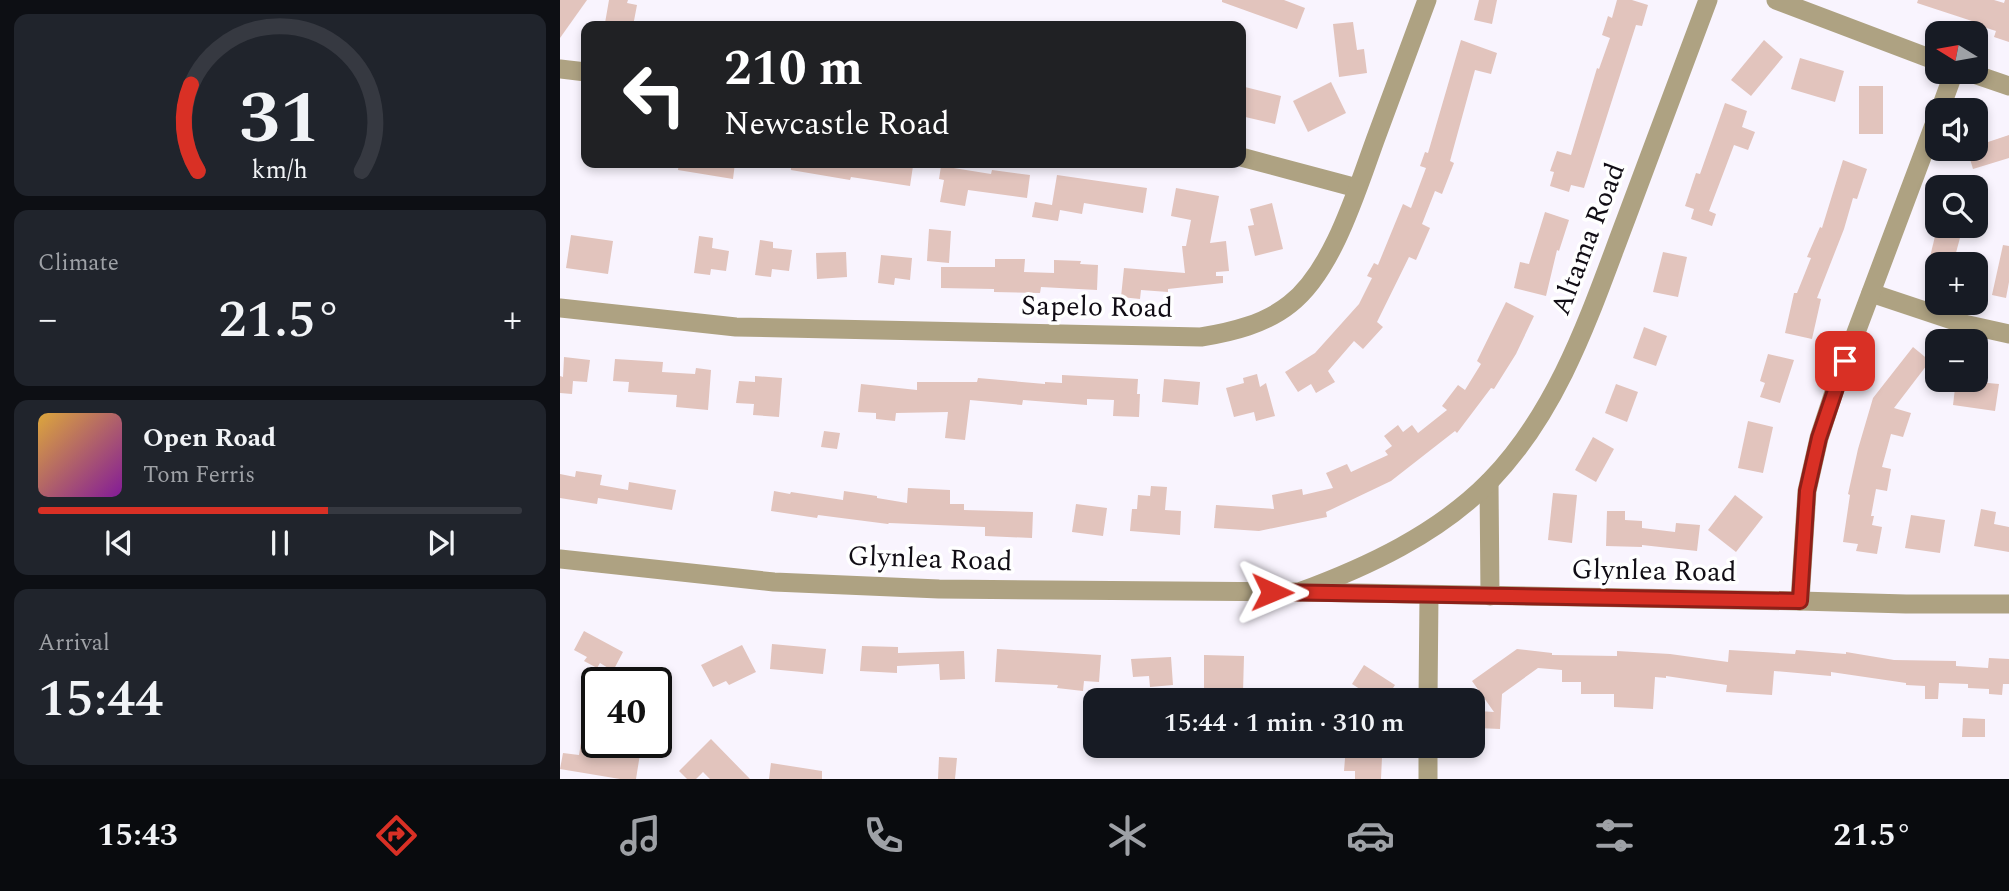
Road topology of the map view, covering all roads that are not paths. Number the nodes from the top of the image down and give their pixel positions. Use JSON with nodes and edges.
{"nodes":[{"id":1,"x":1708,"y":0,"type":"edge"},
{"id":2,"x":1776,"y":0,"type":"edge"},
{"id":3,"x":1424,"y":1,"type":"edge"},
{"id":4,"x":1925,"y":56,"type":"edge"},
{"id":5,"x":560,"y":69,"type":"edge"},
{"id":6,"x":581,"y":71,"type":"edge"},
{"id":7,"x":1988,"y":79,"type":"edge"},
{"id":8,"x":2009,"y":86,"type":"edge"},
{"id":9,"x":1925,"y":149,"type":"edge"},
{"id":10,"x":1246,"y":158,"type":"edge"},
{"id":11,"x":1357,"y":188,"type":"junction"},
{"id":12,"x":1871,"y":293,"type":"junction"},
{"id":13,"x":560,"y":308,"type":"edge"},
{"id":14,"x":2009,"y":334,"type":"edge"},
{"id":15,"x":1489,"y":482,"type":"junction"},
{"id":16,"x":560,"y":559,"type":"edge"},
{"id":17,"x":1299,"y":592,"type":"junction"},
{"id":18,"x":1429,"y":595,"type":"junction"},
{"id":19,"x":1490,"y":596,"type":"junction"},
{"id":20,"x":1800,"y":601,"type":"junction"},
{"id":21,"x":2009,"y":604,"type":"edge"},
{"id":22,"x":1428,"y":688,"type":"edge"},
{"id":23,"x":1428,"y":758,"type":"edge"},
{"id":24,"x":1428,"y":779,"type":"edge"}],
"edges":[{"from":1,"to":15,"type":"street","name":"Altama Road"},
{"from":2,"to":4,"type":"street"},
{"from":3,"to":11,"type":"street","name":"Sapelo Road"},
{"from":5,"to":6,"type":"street"},
{"from":7,"to":8,"type":"street"},
{"from":9,"to":12,"type":"street"},
{"from":10,"to":11,"type":"street"},
{"from":11,"to":13,"type":"street","name":"Sapelo Road"},
{"from":12,"to":14,"type":"street"},
{"from":12,"to":20,"type":"street"},
{"from":15,"to":17,"type":"street","name":"Glynlea Road"},
{"from":15,"to":19,"type":"street"},
{"from":16,"to":17,"type":"street","name":"Glynlea Road"},
{"from":17,"to":18,"type":"street","name":"Glynlea Road"},
{"from":18,"to":19,"type":"street","name":"Glynlea Road"},
{"from":18,"to":22,"type":"street"},
{"from":19,"to":20,"type":"street","name":"Glynlea Road"},
{"from":20,"to":21,"type":"street","name":"Glynlea Road"},
{"from":23,"to":24,"type":"street"}]}
